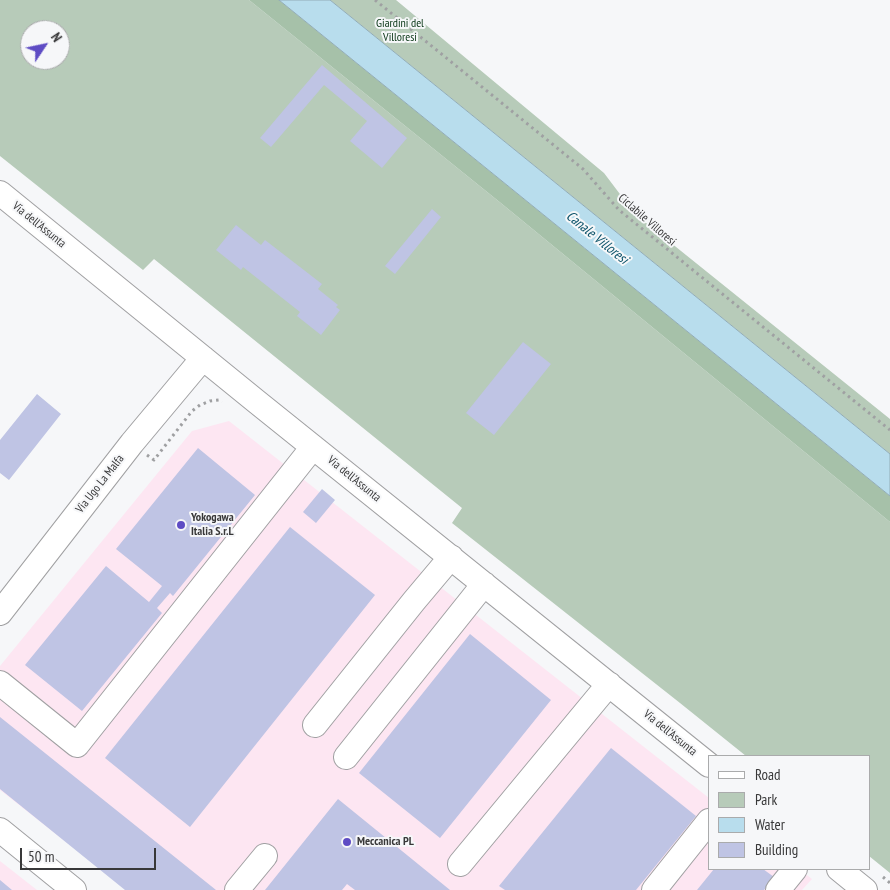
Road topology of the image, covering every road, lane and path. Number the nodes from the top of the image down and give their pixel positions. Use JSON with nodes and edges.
{"nodes":[{"id":1,"x":375,"y":0,"type":"edge"},
{"id":2,"x":0,"y":193,"type":"edge"},
{"id":3,"x":203,"y":358,"type":"junction"},
{"id":4,"x":226,"y":404,"type":"dead end"},
{"id":5,"x":890,"y":430,"type":"edge"},
{"id":6,"x":132,"y":443,"type":"junction"},
{"id":7,"x":313,"y":447,"type":"junction"},
{"id":8,"x":451,"y":557,"type":"junction"},
{"id":9,"x":484,"y":584,"type":"junction"},
{"id":10,"x":0,"y":613,"type":"edge"},
{"id":11,"x":0,"y":683,"type":"edge"},
{"id":12,"x":609,"y":684,"type":"junction"},
{"id":13,"x":315,"y":725,"type":"dead end"},
{"id":14,"x":346,"y":756,"type":"dead end"},
{"id":15,"x":708,"y":764,"type":"edge"},
{"id":16,"x":708,"y":822,"type":"edge"},
{"id":17,"x":0,"y":830,"type":"edge"},
{"id":18,"x":265,"y":856,"type":"dead end"},
{"id":19,"x":460,"y":864,"type":"dead end"},
{"id":20,"x":794,"y":870,"type":"edge"},
{"id":21,"x":840,"y":870,"type":"edge"},
{"id":22,"x":74,"y":890,"type":"edge"},
{"id":23,"x":237,"y":890,"type":"edge"},
{"id":24,"x":654,"y":890,"type":"edge"},
{"id":25,"x":778,"y":890,"type":"edge"},
{"id":26,"x":865,"y":890,"type":"edge"}],
"edges":[{"from":1,"to":5,"type":"path","name":"Ciclabile Villoresi"},
{"from":2,"to":3,"type":"street","name":"Via dell'Assunta"},
{"from":3,"to":6,"type":"street","name":"Via Ugo La Malfa"},
{"from":3,"to":7,"type":"street","name":"Via dell'Assunta"},
{"from":4,"to":6,"type":"path"},
{"from":6,"to":10,"type":"street","name":"Via Ugo La Malfa"},
{"from":7,"to":8,"type":"street","name":"Via dell'Assunta"},
{"from":7,"to":11,"type":"street"},
{"from":8,"to":9,"type":"street","name":"Via dell'Assunta"},
{"from":8,"to":13,"type":"street"},
{"from":9,"to":12,"type":"street","name":"Via dell'Assunta"},
{"from":9,"to":14,"type":"street"},
{"from":12,"to":15,"type":"street","name":"Via dell'Assunta"},
{"from":12,"to":19,"type":"street"},
{"from":16,"to":24,"type":"street"},
{"from":17,"to":22,"type":"street"},
{"from":18,"to":23,"type":"street"},
{"from":20,"to":25,"type":"street"},
{"from":21,"to":26,"type":"street"}]}
